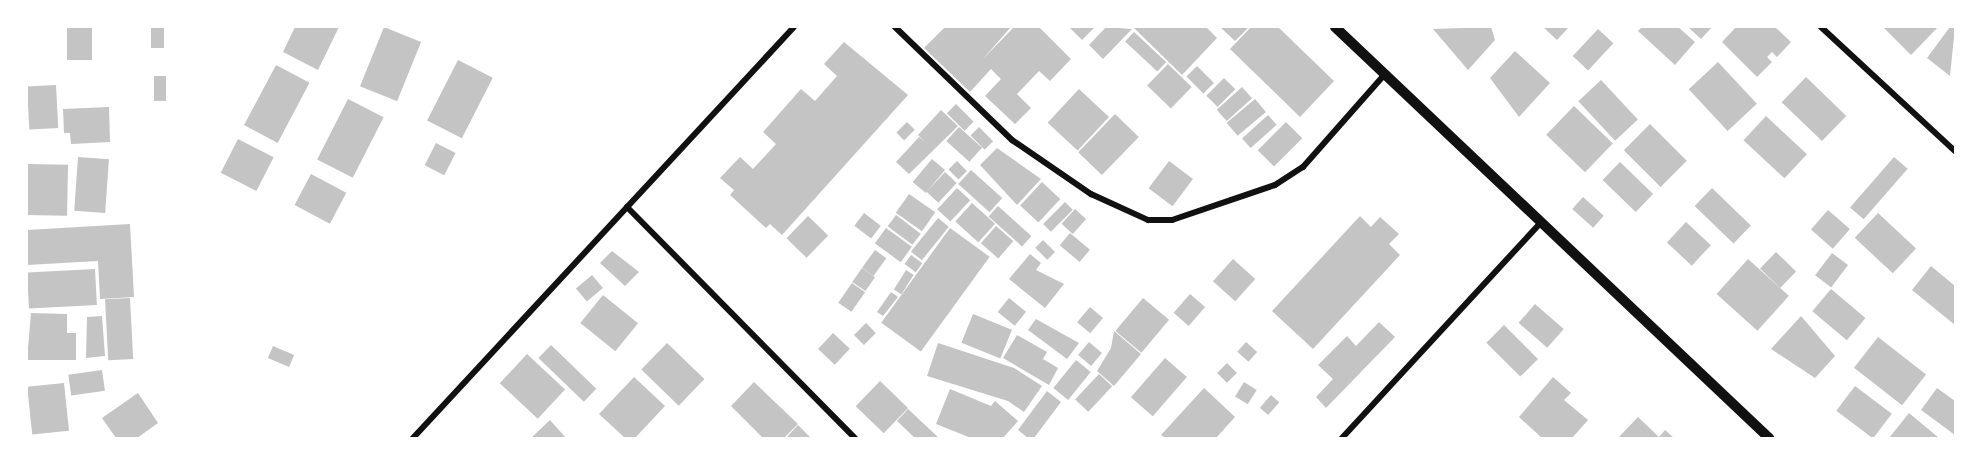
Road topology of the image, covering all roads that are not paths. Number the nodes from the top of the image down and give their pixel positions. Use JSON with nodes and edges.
{"nodes":[{"id":1,"x":794,"y":27,"type":"edge"},
{"id":2,"x":896,"y":27,"type":"edge"},
{"id":3,"x":1335,"y":27,"type":"edge"},
{"id":4,"x":1821,"y":27,"type":"edge"},
{"id":5,"x":1384,"y":75,"type":"junction"},
{"id":6,"x":1955,"y":151,"type":"edge"},
{"id":7,"x":627,"y":207,"type":"junction"},
{"id":8,"x":1541,"y":222,"type":"junction"},
{"id":9,"x":413,"y":438,"type":"edge"},
{"id":10,"x":855,"y":438,"type":"edge"},
{"id":11,"x":1342,"y":438,"type":"edge"},
{"id":12,"x":1769,"y":438,"type":"edge"}],
"edges":[{"from":1,"to":7,"type":"street"},
{"from":2,"to":5,"type":"street"},
{"from":3,"to":5,"type":"street"},
{"from":4,"to":6,"type":"street"},
{"from":5,"to":8,"type":"street"},
{"from":7,"to":9,"type":"street"},
{"from":7,"to":10,"type":"street"},
{"from":8,"to":11,"type":"street"},
{"from":8,"to":12,"type":"street"}]}
